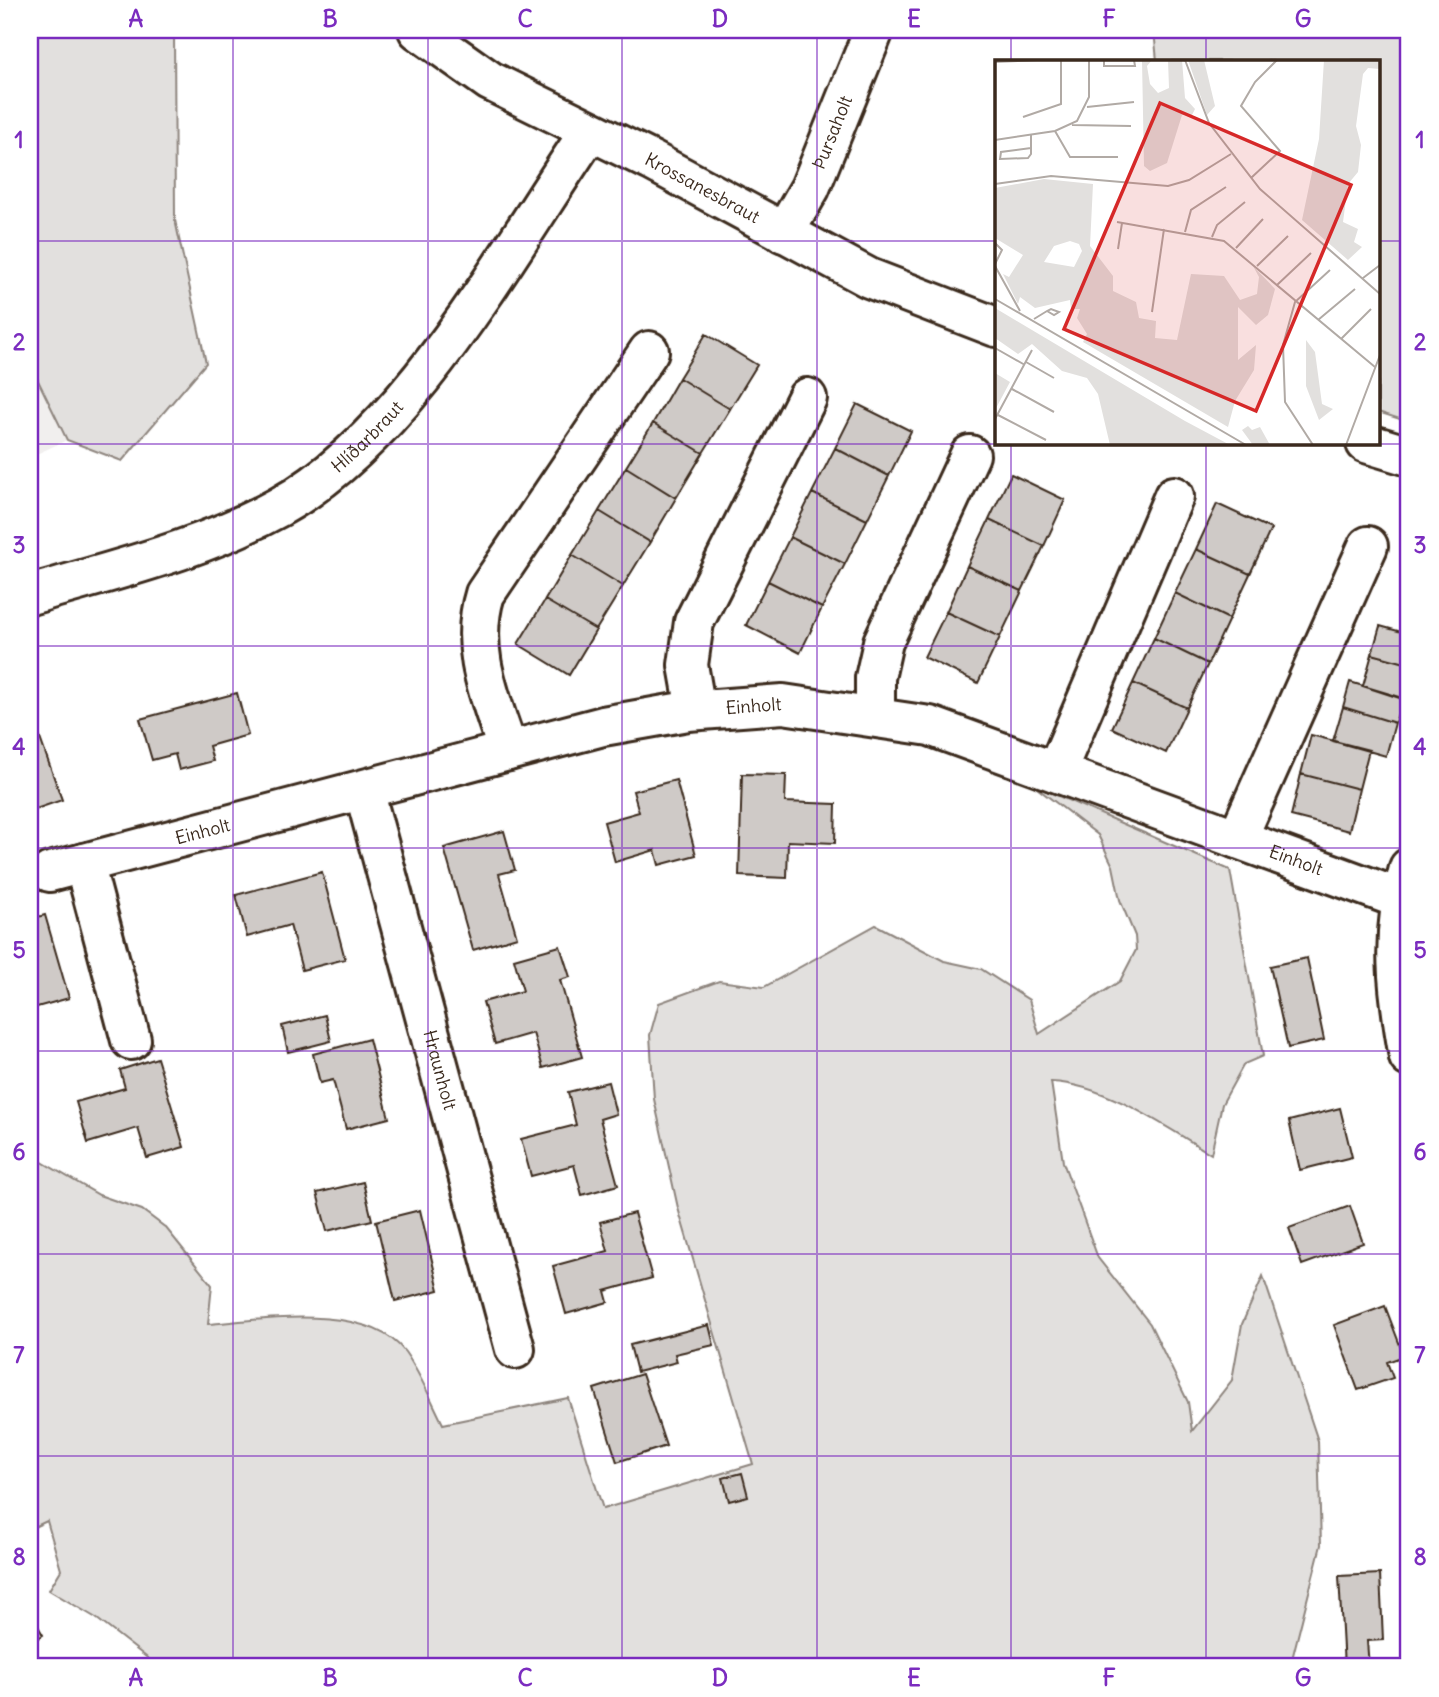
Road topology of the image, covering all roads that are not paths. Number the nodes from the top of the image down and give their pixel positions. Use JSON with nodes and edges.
{"nodes":[{"id":1,"x":418,"y":30,"type":"edge"},
{"id":2,"x":874,"y":30,"type":"edge"},
{"id":3,"x":590,"y":131,"type":"junction"},
{"id":4,"x":784,"y":233,"type":"junction"},
{"id":5,"x":995,"y":327,"type":"edge"},
{"id":6,"x":649,"y":351,"type":"dead end"},
{"id":7,"x":807,"y":398,"type":"dead end"},
{"id":8,"x":1369,"y":444,"type":"edge"},
{"id":9,"x":970,"y":455,"type":"dead end"},
{"id":10,"x":1409,"y":456,"type":"edge"},
{"id":11,"x":1174,"y":496,"type":"dead end"},
{"id":12,"x":1368,"y":546,"type":"dead end"},
{"id":13,"x":30,"y":595,"type":"edge"},
{"id":14,"x":696,"y":710,"type":"junction"},
{"id":15,"x":875,"y":718,"type":"junction"},
{"id":16,"x":508,"y":751,"type":"junction"},
{"id":17,"x":1056,"y":772,"type":"junction"},
{"id":18,"x":364,"y":790,"type":"junction"},
{"id":19,"x":1237,"y":839,"type":"junction"},
{"id":20,"x":1406,"y":890,"type":"edge"},
{"id":21,"x":131,"y":1040,"type":"dead end"},
{"id":22,"x":1409,"y":1057,"type":"edge"},
{"id":23,"x":515,"y":1349,"type":"dead end"}],
"edges":[{"from":1,"to":3,"type":"street","name":"Krossanesbraut"},
{"from":2,"to":4,"type":"street","name":"Þursaholt"},
{"from":3,"to":4,"type":"street","name":"Krossanesbraut"},
{"from":3,"to":13,"type":"street","name":"Hlíðarbraut"},
{"from":4,"to":5,"type":"street","name":"Krossanesbraut"},
{"from":6,"to":16,"type":"street"},
{"from":7,"to":14,"type":"street"},
{"from":8,"to":10,"type":"street"},
{"from":9,"to":15,"type":"street"},
{"from":11,"to":17,"type":"street"},
{"from":12,"to":19,"type":"street"},
{"from":14,"to":15,"type":"street","name":"Einholt"},
{"from":14,"to":16,"type":"street","name":"Einholt"},
{"from":15,"to":17,"type":"street","name":"Einholt"},
{"from":16,"to":18,"type":"street","name":"Einholt"},
{"from":17,"to":19,"type":"street","name":"Einholt"},
{"from":18,"to":21,"type":"street","name":"Einholt"},
{"from":18,"to":23,"type":"street","name":"Hraunholt"},
{"from":19,"to":20,"type":"street","name":"Einholt"},
{"from":20,"to":22,"type":"street"}]}
